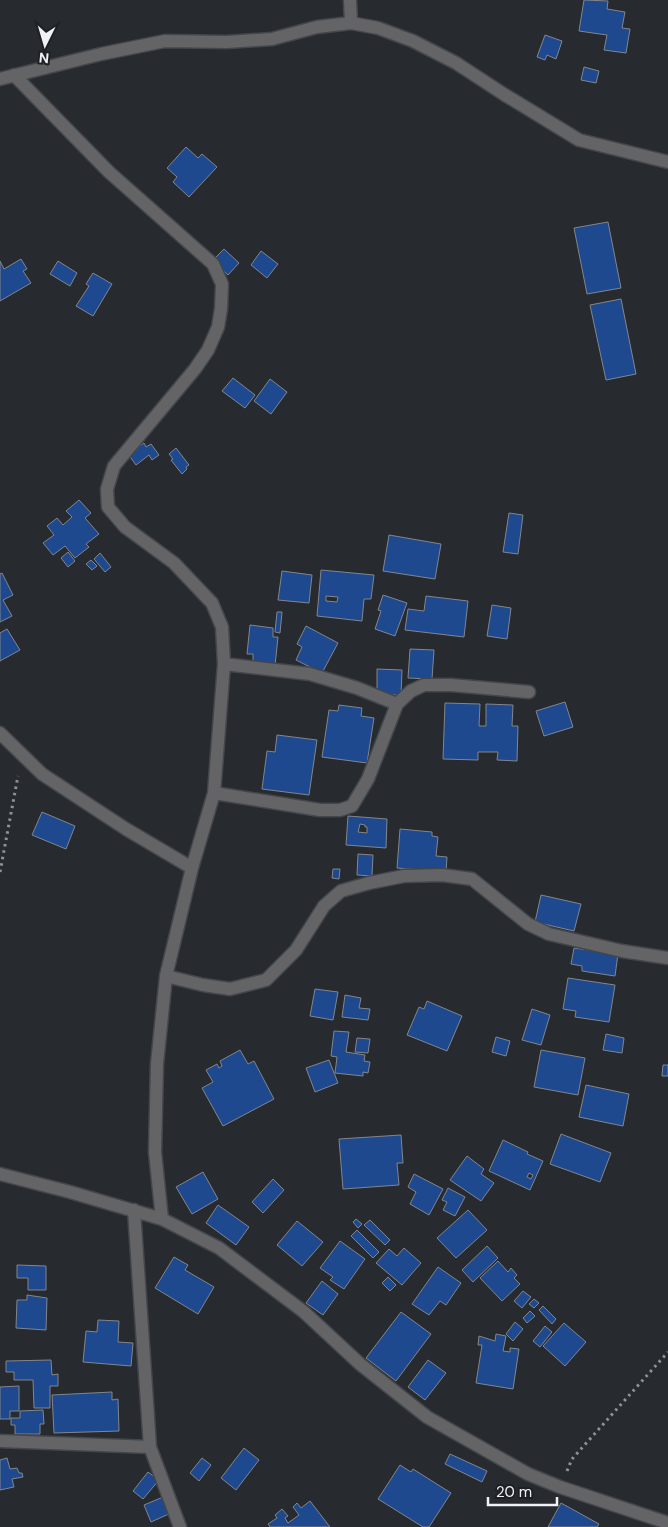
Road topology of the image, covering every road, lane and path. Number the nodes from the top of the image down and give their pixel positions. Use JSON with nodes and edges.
{"nodes":[{"id":1,"x":350,"y":0,"type":"edge"},
{"id":2,"x":351,"y":23,"type":"junction"},
{"id":3,"x":14,"y":76,"type":"junction"},
{"id":4,"x":0,"y":79,"type":"edge"},
{"id":5,"x":668,"y":162,"type":"edge"},
{"id":6,"x":224,"y":664,"type":"junction"},
{"id":7,"x":529,"y":692,"type":"dead end"},
{"id":8,"x":397,"y":704,"type":"junction"},
{"id":9,"x":0,"y":733,"type":"edge"},
{"id":10,"x":22,"y":755,"type":"junction"},
{"id":11,"x":214,"y":793,"type":"junction"},
{"id":12,"x":192,"y":868,"type":"junction"},
{"id":13,"x":0,"y":872,"type":"edge"},
{"id":14,"x":668,"y":958,"type":"edge"},
{"id":15,"x":166,"y":976,"type":"junction"},
{"id":16,"x":0,"y":1174,"type":"edge"},
{"id":17,"x":134,"y":1210,"type":"junction"},
{"id":18,"x":162,"y":1219,"type":"junction"},
{"id":19,"x":668,"y":1352,"type":"edge"},
{"id":20,"x":0,"y":1441,"type":"edge"},
{"id":21,"x":150,"y":1447,"type":"junction"},
{"id":22,"x":560,"y":1487,"type":"junction"},
{"id":23,"x":668,"y":1523,"type":"edge"},
{"id":24,"x":180,"y":1527,"type":"edge"}],
"edges":[{"from":1,"to":2,"type":"street"},
{"from":2,"to":3,"type":"street"},
{"from":2,"to":5,"type":"street"},
{"from":3,"to":4,"type":"street"},
{"from":3,"to":6,"type":"street"},
{"from":6,"to":8,"type":"street"},
{"from":6,"to":11,"type":"street"},
{"from":7,"to":8,"type":"street"},
{"from":8,"to":11,"type":"street"},
{"from":9,"to":10,"type":"street"},
{"from":10,"to":12,"type":"street"},
{"from":10,"to":13,"type":"path"},
{"from":11,"to":12,"type":"street"},
{"from":12,"to":15,"type":"street"},
{"from":14,"to":15,"type":"street"},
{"from":15,"to":18,"type":"street"},
{"from":16,"to":17,"type":"street"},
{"from":17,"to":18,"type":"street"},
{"from":17,"to":21,"type":"street"},
{"from":18,"to":22,"type":"street"},
{"from":19,"to":22,"type":"path"},
{"from":20,"to":21,"type":"street"},
{"from":21,"to":24,"type":"street"},
{"from":22,"to":23,"type":"street"}]}
